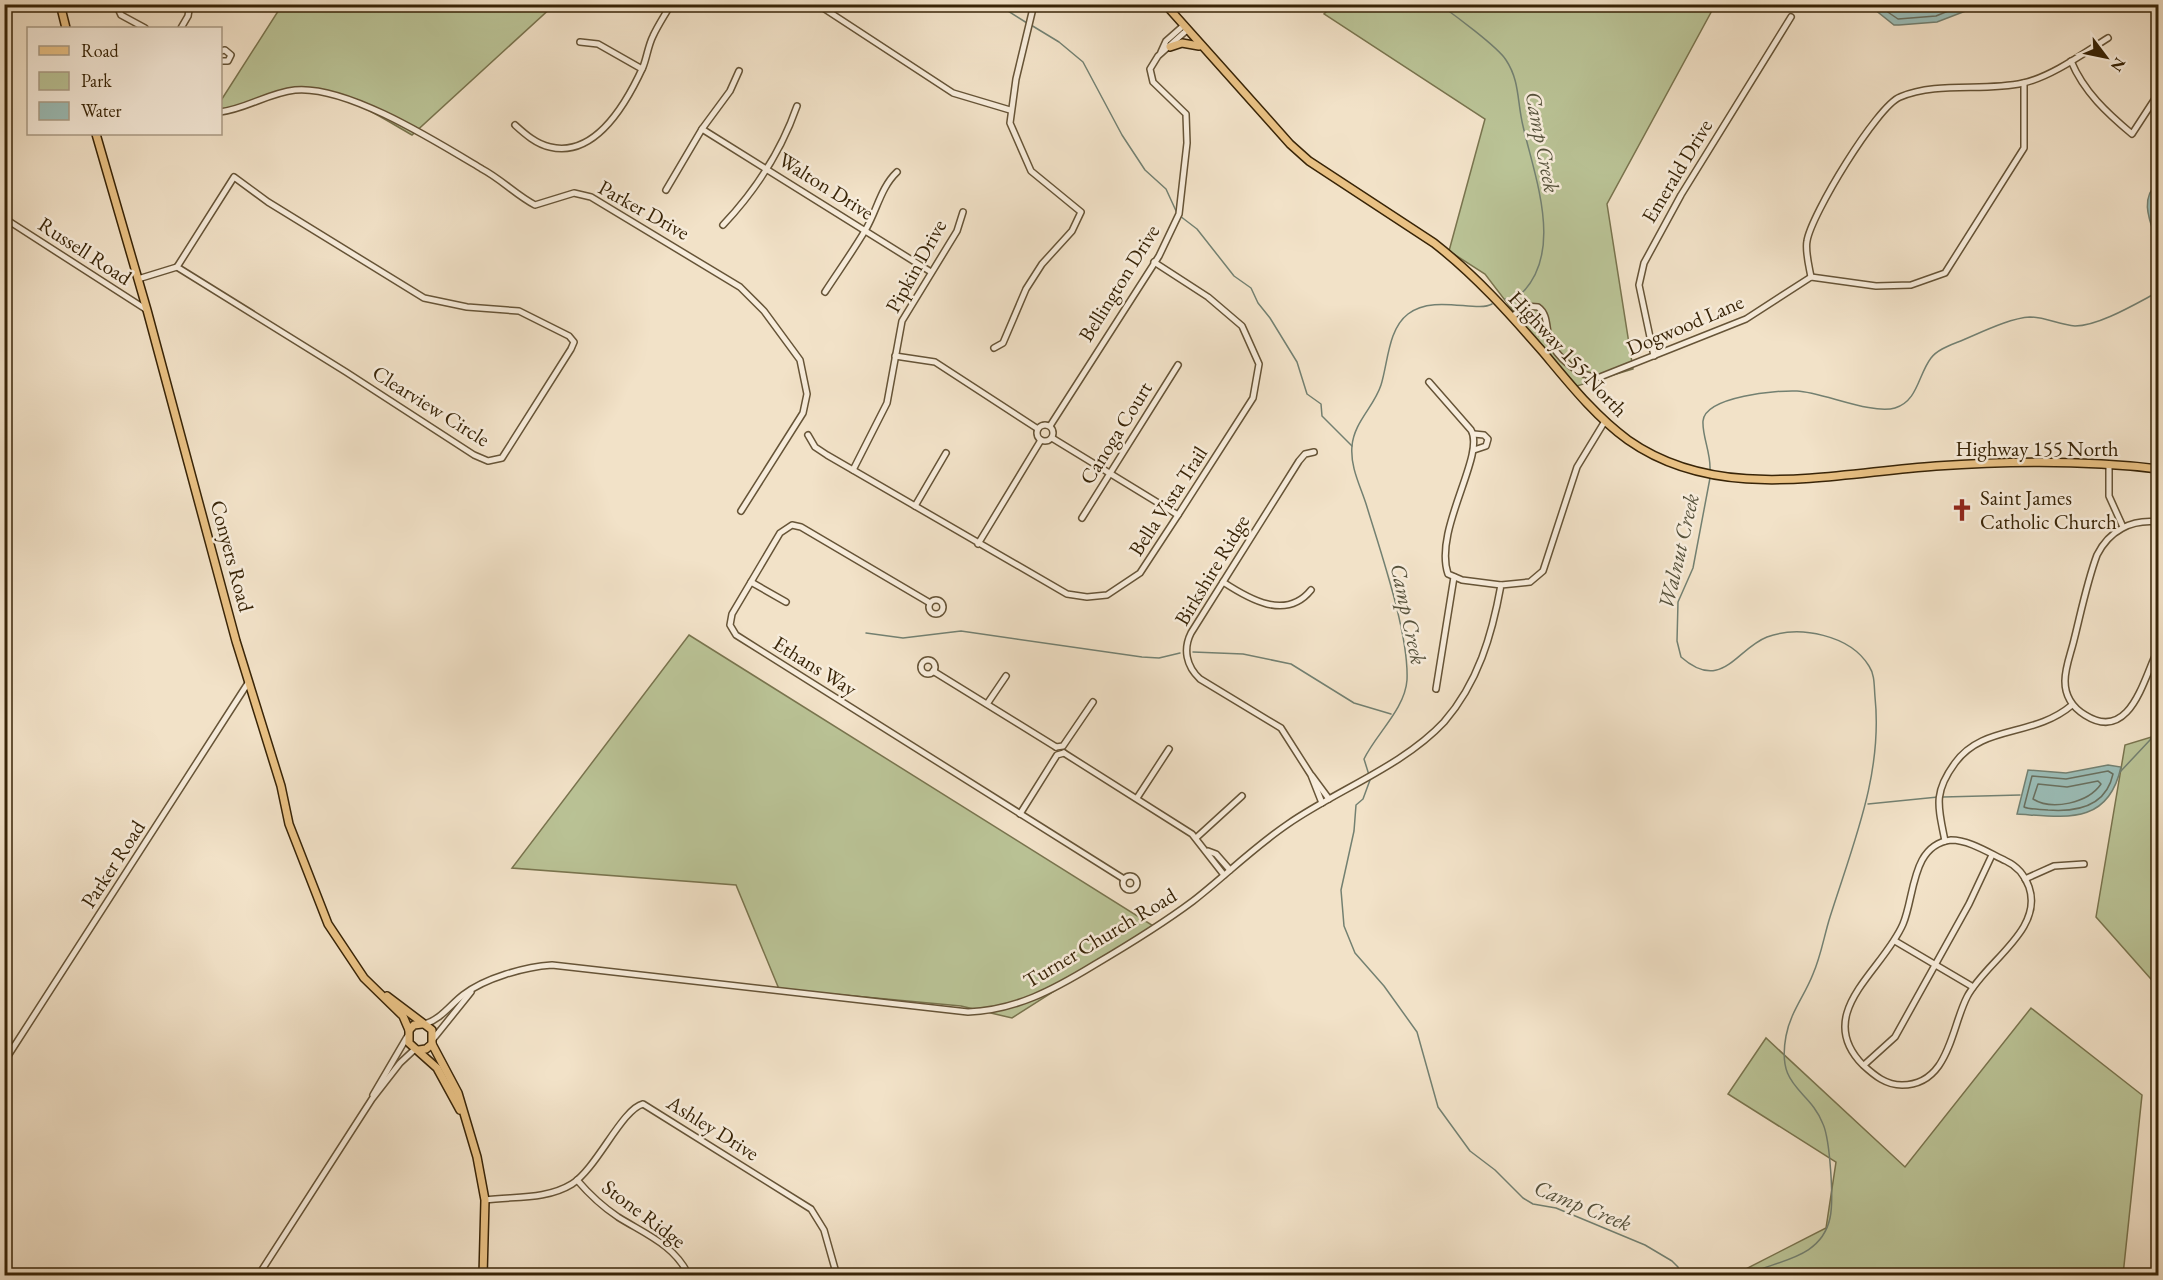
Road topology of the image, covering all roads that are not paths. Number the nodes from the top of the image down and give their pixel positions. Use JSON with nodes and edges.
{"nodes":[{"id":1,"x":60,"y":4,"type":"edge"},
{"id":2,"x":116,"y":4,"type":"edge"},
{"id":3,"x":190,"y":4,"type":"edge"},
{"id":4,"x":671,"y":4,"type":"edge"},
{"id":5,"x":817,"y":4,"type":"edge"},
{"id":6,"x":1035,"y":4,"type":"edge"},
{"id":7,"x":1165,"y":4,"type":"edge"},
{"id":8,"x":1791,"y":17,"type":"dead end"},
{"id":9,"x":66,"y":27,"type":"edge"},
{"id":10,"x":143,"y":27,"type":"edge"},
{"id":11,"x":182,"y":27,"type":"edge"},
{"id":12,"x":1185,"y":28,"type":"junction"},
{"id":13,"x":2108,"y":38,"type":"dead end"},
{"id":14,"x":580,"y":42,"type":"dead end"},
{"id":15,"x":1170,"y":46,"type":"junction"},
{"id":16,"x":1203,"y":48,"type":"junction"},
{"id":17,"x":222,"y":51,"type":"edge"},
{"id":18,"x":1158,"y":56,"type":"junction"},
{"id":19,"x":222,"y":61,"type":"edge"},
{"id":20,"x":2071,"y":61,"type":"junction"},
{"id":21,"x":642,"y":69,"type":"junction"},
{"id":22,"x":739,"y":71,"type":"dead end"},
{"id":23,"x":2024,"y":83,"type":"junction"},
{"id":24,"x":2158,"y":94,"type":"edge"},
{"id":25,"x":797,"y":106,"type":"dead end"},
{"id":26,"x":1010,"y":110,"type":"junction"},
{"id":27,"x":222,"y":111,"type":"edge"},
{"id":28,"x":515,"y":125,"type":"dead end"},
{"id":29,"x":702,"y":129,"type":"junction"},
{"id":30,"x":96,"y":135,"type":"edge"},
{"id":31,"x":768,"y":168,"type":"junction"},
{"id":32,"x":897,"y":172,"type":"dead end"},
{"id":33,"x":666,"y":190,"type":"dead end"},
{"id":34,"x":963,"y":212,"type":"dead end"},
{"id":35,"x":4,"y":218,"type":"edge"},
{"id":36,"x":723,"y":225,"type":"dead end"},
{"id":37,"x":865,"y":230,"type":"junction"},
{"id":38,"x":1154,"y":262,"type":"junction"},
{"id":39,"x":177,"y":267,"type":"junction"},
{"id":40,"x":932,"y":272,"type":"junction"},
{"id":41,"x":1811,"y":277,"type":"junction"},
{"id":42,"x":138,"y":279,"type":"junction"},
{"id":43,"x":825,"y":292,"type":"dead end"},
{"id":44,"x":147,"y":310,"type":"junction"},
{"id":45,"x":1512,"y":317,"type":"junction"},
{"id":46,"x":994,"y":348,"type":"dead end"},
{"id":47,"x":895,"y":356,"type":"junction"},
{"id":48,"x":1654,"y":356,"type":"junction"},
{"id":49,"x":1178,"y":365,"type":"dead end"},
{"id":50,"x":1429,"y":382,"type":"dead end"},
{"id":51,"x":1605,"y":421,"type":"junction"},
{"id":52,"x":1050,"y":426,"type":"junction"},
{"id":53,"x":1038,"y":429,"type":"junction"},
{"id":54,"x":1474,"y":434,"type":"junction"},
{"id":55,"x":808,"y":435,"type":"dead end"},
{"id":56,"x":1052,"y":438,"type":"junction"},
{"id":57,"x":1041,"y":440,"type":"junction"},
{"id":58,"x":1474,"y":450,"type":"junction"},
{"id":59,"x":1314,"y":452,"type":"dead end"},
{"id":60,"x":946,"y":453,"type":"dead end"},
{"id":61,"x":2109,"y":464,"type":"junction"},
{"id":62,"x":853,"y":470,"type":"junction"},
{"id":63,"x":2158,"y":470,"type":"edge"},
{"id":64,"x":1110,"y":474,"type":"junction"},
{"id":65,"x":915,"y":506,"type":"junction"},
{"id":66,"x":741,"y":511,"type":"dead end"},
{"id":67,"x":1178,"y":515,"type":"junction"},
{"id":68,"x":1082,"y":518,"type":"dead end"},
{"id":69,"x":2158,"y":522,"type":"edge"},
{"id":70,"x":2123,"y":527,"type":"junction"},
{"id":71,"x":978,"y":544,"type":"junction"},
{"id":72,"x":1454,"y":577,"type":"junction"},
{"id":73,"x":751,"y":582,"type":"junction"},
{"id":74,"x":1223,"y":582,"type":"junction"},
{"id":75,"x":1501,"y":585,"type":"junction"},
{"id":76,"x":1311,"y":590,"type":"dead end"},
{"id":77,"x":786,"y":602,"type":"dead end"},
{"id":78,"x":930,"y":603,"type":"dead end"},
{"id":79,"x":2158,"y":650,"type":"edge"},
{"id":80,"x":933,"y":671,"type":"dead end"},
{"id":81,"x":1006,"y":676,"type":"dead end"},
{"id":82,"x":248,"y":683,"type":"junction"},
{"id":83,"x":1436,"y":689,"type":"dead end"},
{"id":84,"x":1093,"y":702,"type":"dead end"},
{"id":85,"x":987,"y":704,"type":"junction"},
{"id":86,"x":2072,"y":705,"type":"junction"},
{"id":87,"x":1063,"y":746,"type":"junction"},
{"id":88,"x":1056,"y":747,"type":"junction"},
{"id":89,"x":1169,"y":749,"type":"dead end"},
{"id":90,"x":1064,"y":753,"type":"junction"},
{"id":91,"x":1057,"y":755,"type":"junction"},
{"id":92,"x":1311,"y":775,"type":"junction"},
{"id":93,"x":1242,"y":796,"type":"dead end"},
{"id":94,"x":1137,"y":798,"type":"junction"},
{"id":95,"x":1329,"y":799,"type":"junction"},
{"id":96,"x":1322,"y":803,"type":"junction"},
{"id":97,"x":1020,"y":814,"type":"junction"},
{"id":98,"x":1196,"y":838,"type":"junction"},
{"id":99,"x":1945,"y":841,"type":"junction"},
{"id":100,"x":1207,"y":850,"type":"junction"},
{"id":101,"x":1992,"y":855,"type":"junction"},
{"id":102,"x":2084,"y":864,"type":"dead end"},
{"id":103,"x":1230,"y":870,"type":"junction"},
{"id":104,"x":1224,"y":875,"type":"junction"},
{"id":105,"x":1124,"y":879,"type":"dead end"},
{"id":106,"x":2025,"y":879,"type":"junction"},
{"id":107,"x":1895,"y":941,"type":"junction"},
{"id":108,"x":1934,"y":963,"type":"junction"},
{"id":109,"x":363,"y":974,"type":"junction"},
{"id":110,"x":1973,"y":987,"type":"junction"},
{"id":111,"x":471,"y":992,"type":"junction"},
{"id":112,"x":424,"y":1024,"type":"junction"},
{"id":113,"x":408,"y":1034,"type":"junction"},
{"id":114,"x":433,"y":1041,"type":"junction"},
{"id":115,"x":417,"y":1049,"type":"junction"},
{"id":116,"x":4,"y":1062,"type":"edge"},
{"id":117,"x":1864,"y":1065,"type":"junction"},
{"id":118,"x":372,"y":1099,"type":"junction"},
{"id":119,"x":464,"y":1116,"type":"junction"},
{"id":120,"x":577,"y":1180,"type":"junction"},
{"id":121,"x":485,"y":1200,"type":"junction"},
{"id":122,"x":258,"y":1275,"type":"edge"},
{"id":123,"x":483,"y":1275,"type":"edge"},
{"id":124,"x":689,"y":1275,"type":"edge"},
{"id":125,"x":837,"y":1275,"type":"edge"}],
"edges":[{"from":1,"to":9,"type":"main road"},
{"from":2,"to":10,"type":"street"},
{"from":3,"to":11,"type":"street"},
{"from":4,"to":21,"type":"street"},
{"from":5,"to":26,"type":"street"},
{"from":6,"to":26,"type":"street"},
{"from":7,"to":12,"type":"main road","name":"Highway 155 North"},
{"from":8,"to":48,"type":"street","name":"Emerald Drive"},
{"from":12,"to":15,"type":"street"},
{"from":12,"to":16,"type":"main road","name":"Highway 155 North"},
{"from":12,"to":18,"type":"street"},
{"from":13,"to":20,"type":"street"},
{"from":14,"to":21,"type":"street"},
{"from":15,"to":16,"type":"main road"},
{"from":15,"to":18,"type":"street"},
{"from":16,"to":45,"type":"main road","name":"Highway 155 North"},
{"from":17,"to":19,"type":"street"},
{"from":18,"to":38,"type":"street","name":"Bellington Drive"},
{"from":20,"to":23,"type":"street"},
{"from":20,"to":24,"type":"street"},
{"from":21,"to":28,"type":"street"},
{"from":22,"to":29,"type":"street"},
{"from":23,"to":41,"type":"street"},
{"from":23,"to":41,"type":"street"},
{"from":25,"to":31,"type":"street"},
{"from":26,"to":46,"type":"street"},
{"from":27,"to":66,"type":"street","name":"Parker Drive"},
{"from":29,"to":31,"type":"street","name":"Walton Drive"},
{"from":29,"to":33,"type":"street"},
{"from":30,"to":42,"type":"main road","name":"Conyers Road"},
{"from":31,"to":36,"type":"street"},
{"from":31,"to":37,"type":"street","name":"Walton Drive"},
{"from":32,"to":37,"type":"street"},
{"from":34,"to":40,"type":"street","name":"Pipkin Drive"},
{"from":35,"to":44,"type":"street","name":"Russell Road"},
{"from":37,"to":40,"type":"street","name":"Walton Drive"},
{"from":37,"to":43,"type":"street"},
{"from":38,"to":52,"type":"street","name":"Bellington Drive"},
{"from":38,"to":67,"type":"street","name":"Bella Vista Trail"},
{"from":39,"to":39,"type":"street","name":"Clearview Circle"},
{"from":39,"to":42,"type":"street"},
{"from":40,"to":47,"type":"street","name":"Pipkin Drive"},
{"from":41,"to":48,"type":"street","name":"Dogwood Lane"},
{"from":42,"to":44,"type":"main road","name":"Conyers Road"},
{"from":44,"to":82,"type":"main road","name":"Conyers Road"},
{"from":45,"to":48,"type":"street","name":"Dogwood Lane"},
{"from":45,"to":51,"type":"main road","name":"Highway 155 North"},
{"from":47,"to":53,"type":"street"},
{"from":47,"to":62,"type":"street","name":"Pipkin Drive"},
{"from":49,"to":64,"type":"street","name":"Canoga Court"},
{"from":50,"to":54,"type":"street"},
{"from":51,"to":61,"type":"main road","name":"Highway 155 North"},
{"from":51,"to":75,"type":"street"},
{"from":52,"to":53,"type":"street"},
{"from":52,"to":56,"type":"street"},
{"from":53,"to":57,"type":"street"},
{"from":54,"to":58,"type":"street"},
{"from":54,"to":58,"type":"street"},
{"from":55,"to":62,"type":"street","name":"Bella Vista Trail"},
{"from":56,"to":57,"type":"street"},
{"from":56,"to":64,"type":"street"},
{"from":57,"to":71,"type":"street"},
{"from":58,"to":72,"type":"street"},
{"from":59,"to":74,"type":"street","name":"Birkshire Ridge"},
{"from":60,"to":65,"type":"street"},
{"from":61,"to":63,"type":"main road","name":"Highway 155 North"},
{"from":61,"to":70,"type":"street"},
{"from":62,"to":65,"type":"street","name":"Bella Vista Trail"},
{"from":64,"to":67,"type":"street"},
{"from":64,"to":68,"type":"street","name":"Canoga Court"},
{"from":65,"to":71,"type":"street","name":"Bella Vista Trail"},
{"from":67,"to":71,"type":"street","name":"Bella Vista Trail"},
{"from":69,"to":70,"type":"street"},
{"from":70,"to":86,"type":"street"},
{"from":72,"to":75,"type":"street"},
{"from":72,"to":83,"type":"street"},
{"from":73,"to":77,"type":"street"},
{"from":73,"to":78,"type":"street","name":"Ethans Way"},
{"from":73,"to":97,"type":"street","name":"Ethans Way"},
{"from":74,"to":76,"type":"street"},
{"from":74,"to":92,"type":"street","name":"Birkshire Ridge"},
{"from":75,"to":95,"type":"street","name":"Turner Church Road"},
{"from":79,"to":86,"type":"street"},
{"from":80,"to":85,"type":"street"},
{"from":81,"to":85,"type":"street"},
{"from":82,"to":109,"type":"main road","name":"Conyers Road"},
{"from":82,"to":116,"type":"street","name":"Parker Road"},
{"from":84,"to":87,"type":"street"},
{"from":85,"to":88,"type":"street"},
{"from":86,"to":99,"type":"street"},
{"from":87,"to":88,"type":"street"},
{"from":87,"to":90,"type":"street"},
{"from":88,"to":91,"type":"street"},
{"from":89,"to":94,"type":"street"},
{"from":90,"to":91,"type":"street"},
{"from":90,"to":94,"type":"street"},
{"from":91,"to":97,"type":"street"},
{"from":92,"to":95,"type":"street","name":"Birkshire Ridge"},
{"from":92,"to":96,"type":"street","name":"Birkshire Ridge"},
{"from":93,"to":98,"type":"street"},
{"from":94,"to":98,"type":"street"},
{"from":95,"to":96,"type":"street","name":"Turner Church Road"},
{"from":96,"to":103,"type":"street","name":"Turner Church Road"},
{"from":97,"to":105,"type":"street","name":"Ethans Way"},
{"from":98,"to":100,"type":"street"},
{"from":99,"to":101,"type":"street"},
{"from":99,"to":107,"type":"street"},
{"from":100,"to":103,"type":"street"},
{"from":100,"to":104,"type":"street"},
{"from":101,"to":106,"type":"street"},
{"from":101,"to":108,"type":"street"},
{"from":102,"to":106,"type":"street"},
{"from":103,"to":104,"type":"street","name":"Turner Church Road"},
{"from":104,"to":111,"type":"street","name":"Turner Church Road"},
{"from":106,"to":110,"type":"street"},
{"from":107,"to":108,"type":"street"},
{"from":107,"to":117,"type":"street"},
{"from":108,"to":110,"type":"street"},
{"from":108,"to":117,"type":"street"},
{"from":109,"to":112,"type":"main road","name":"Conyers Road"},
{"from":109,"to":113,"type":"main road","name":"Conyers Road"},
{"from":110,"to":117,"type":"street"},
{"from":111,"to":112,"type":"street","name":"Turner Church Road"},
{"from":111,"to":114,"type":"street","name":"Turner Church Road"},
{"from":112,"to":113,"type":"main road"},
{"from":112,"to":114,"type":"main road"},
{"from":113,"to":115,"type":"main road"},
{"from":113,"to":118,"type":"street"},
{"from":114,"to":115,"type":"main road"},
{"from":114,"to":119,"type":"main road"},
{"from":115,"to":118,"type":"street"},
{"from":115,"to":119,"type":"main road"},
{"from":118,"to":122,"type":"street"},
{"from":119,"to":121,"type":"main road"},
{"from":120,"to":121,"type":"street","name":"Ashley Drive"},
{"from":120,"to":124,"type":"street","name":"Stone Ridge"},
{"from":120,"to":125,"type":"street","name":"Ashley Drive"},
{"from":121,"to":123,"type":"main road"}]}
